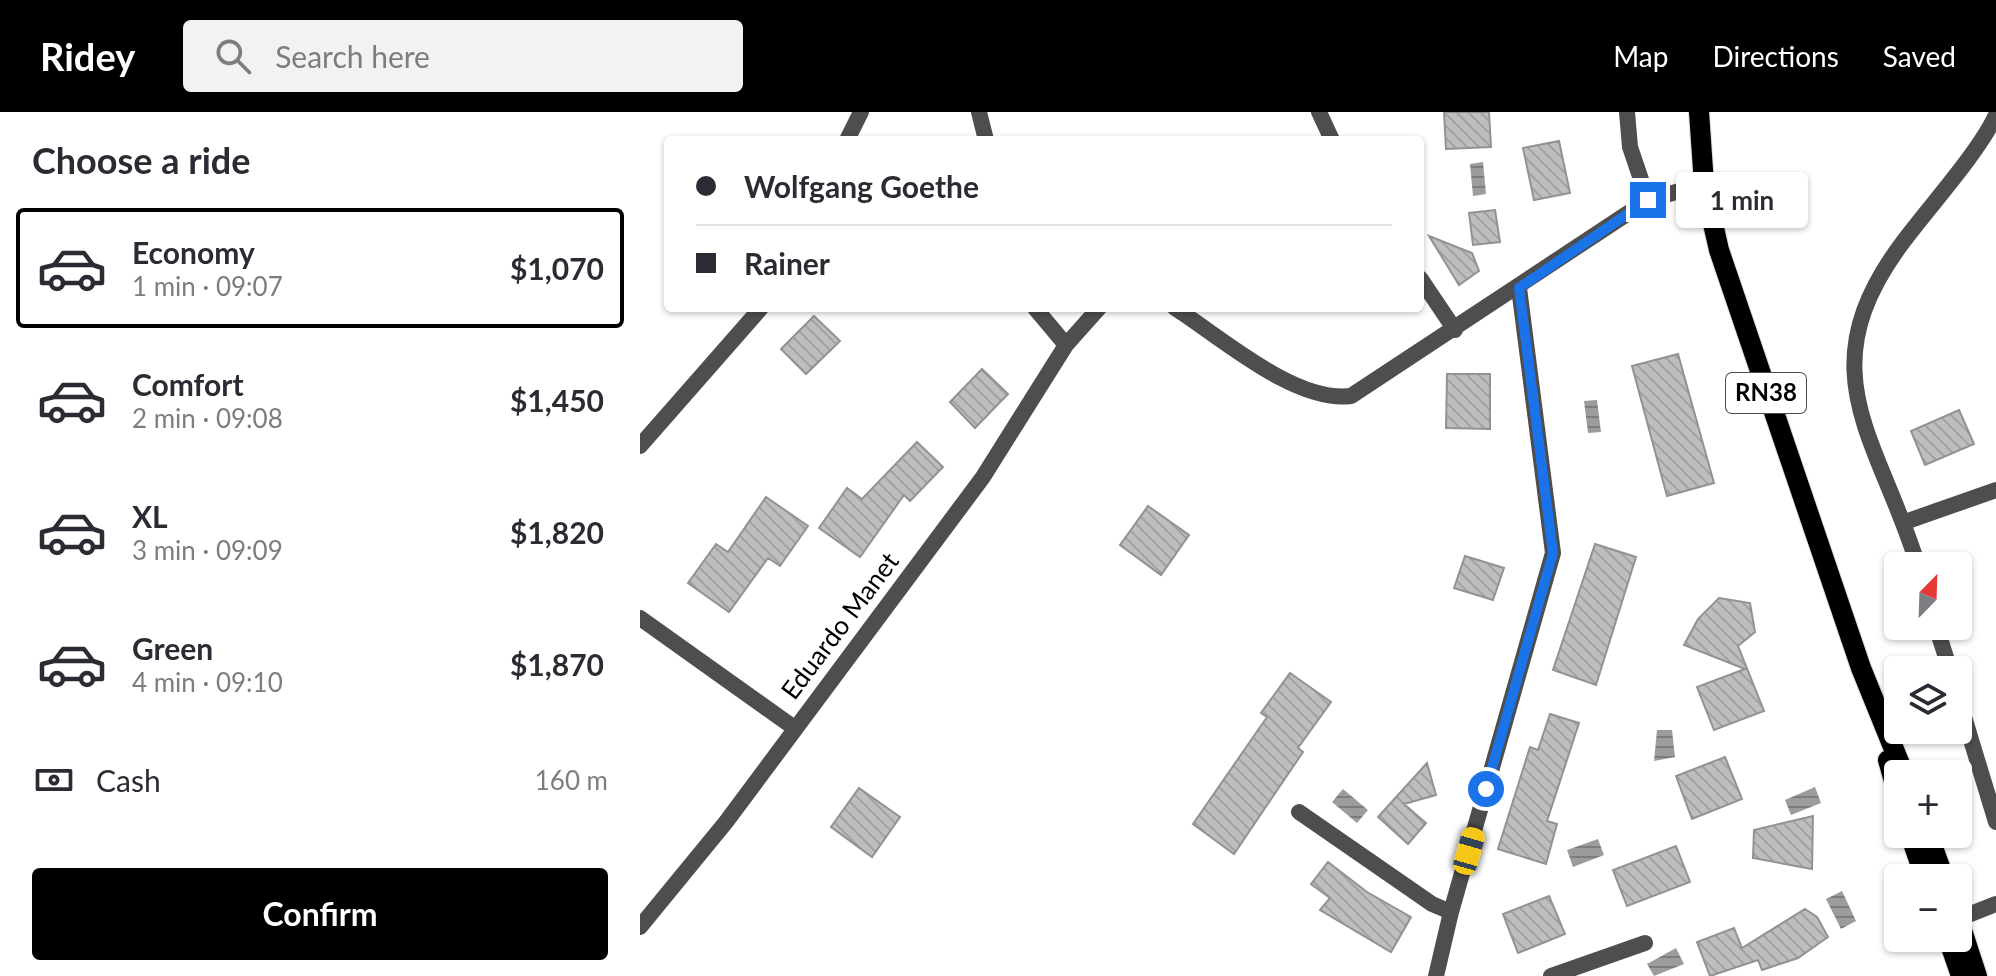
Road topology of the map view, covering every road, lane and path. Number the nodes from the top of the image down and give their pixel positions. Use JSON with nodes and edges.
{"nodes":[{"id":1,"x":861,"y":112,"type":"edge"},
{"id":2,"x":979,"y":112,"type":"edge"},
{"id":3,"x":1319,"y":112,"type":"edge"},
{"id":4,"x":1627,"y":112,"type":"edge"},
{"id":5,"x":1699,"y":112,"type":"edge"},
{"id":6,"x":1996,"y":115,"type":"edge"},
{"id":7,"x":849,"y":136,"type":"edge"},
{"id":8,"x":985,"y":136,"type":"edge"},
{"id":9,"x":1330,"y":136,"type":"edge"},
{"id":10,"x":1704,"y":184,"type":"junction"},
{"id":11,"x":1648,"y":200,"type":"junction"},
{"id":12,"x":1424,"y":284,"type":"edge"},
{"id":13,"x":1519,"y":288,"type":"junction"},
{"id":14,"x":757,"y":312,"type":"edge"},
{"id":15,"x":1038,"y":312,"type":"edge"},
{"id":16,"x":1095,"y":312,"type":"edge"},
{"id":17,"x":1181,"y":312,"type":"edge"},
{"id":18,"x":1455,"y":330,"type":"junction"},
{"id":19,"x":1066,"y":345,"type":"junction"},
{"id":20,"x":640,"y":446,"type":"edge"},
{"id":21,"x":1996,"y":490,"type":"edge"},
{"id":22,"x":1905,"y":522,"type":"junction"},
{"id":23,"x":1914,"y":552,"type":"edge"},
{"id":24,"x":640,"y":618,"type":"edge"},
{"id":25,"x":1861,"y":668,"type":"junction"},
{"id":26,"x":793,"y":727,"type":"junction"},
{"id":27,"x":1972,"y":743,"type":"edge"},
{"id":28,"x":1888,"y":760,"type":"edge"},
{"id":29,"x":1898,"y":760,"type":"edge"},
{"id":30,"x":1299,"y":812,"type":"dead end"},
{"id":31,"x":1996,"y":822,"type":"edge"},
{"id":32,"x":1996,"y":904,"type":"edge"},
{"id":33,"x":1451,"y":912,"type":"junction"},
{"id":34,"x":1972,"y":913,"type":"edge"},
{"id":35,"x":640,"y":927,"type":"edge"},
{"id":36,"x":1645,"y":943,"type":"dead end"},
{"id":37,"x":1953,"y":952,"type":"edge"},
{"id":38,"x":1969,"y":952,"type":"edge"},
{"id":39,"x":1436,"y":976,"type":"edge"},
{"id":40,"x":1551,"y":976,"type":"edge"},
{"id":41,"x":1961,"y":976,"type":"edge"},
{"id":42,"x":1977,"y":976,"type":"edge"}],
"edges":[{"from":1,"to":7,"type":"street"},
{"from":2,"to":8,"type":"street"},
{"from":3,"to":9,"type":"street"},
{"from":4,"to":11,"type":"street"},
{"from":5,"to":10,"type":"main road","number":"RN38"},
{"from":6,"to":22,"type":"street"},
{"from":10,"to":11,"type":"street"},
{"from":10,"to":25,"type":"main road","number":"RN38"},
{"from":11,"to":13,"type":"street"},
{"from":12,"to":18,"type":"street"},
{"from":13,"to":18,"type":"street"},
{"from":13,"to":33,"type":"street"},
{"from":14,"to":20,"type":"street"},
{"from":15,"to":19,"type":"street"},
{"from":16,"to":19,"type":"street","name":"Eduardo Manet"},
{"from":17,"to":18,"type":"street"},
{"from":19,"to":26,"type":"street","name":"Eduardo Manet"},
{"from":21,"to":22,"type":"street"},
{"from":22,"to":23,"type":"street"},
{"from":24,"to":26,"type":"street"},
{"from":25,"to":28,"type":"main road","number":"RN38"},
{"from":25,"to":29,"type":"main road","number":"RN38"},
{"from":26,"to":35,"type":"street","name":"Eduardo Manet"},
{"from":27,"to":31,"type":"street"},
{"from":30,"to":33,"type":"street"},
{"from":32,"to":34,"type":"street"},
{"from":33,"to":39,"type":"street"},
{"from":36,"to":40,"type":"street"},
{"from":37,"to":41,"type":"main road"},
{"from":38,"to":42,"type":"main road"}]}
